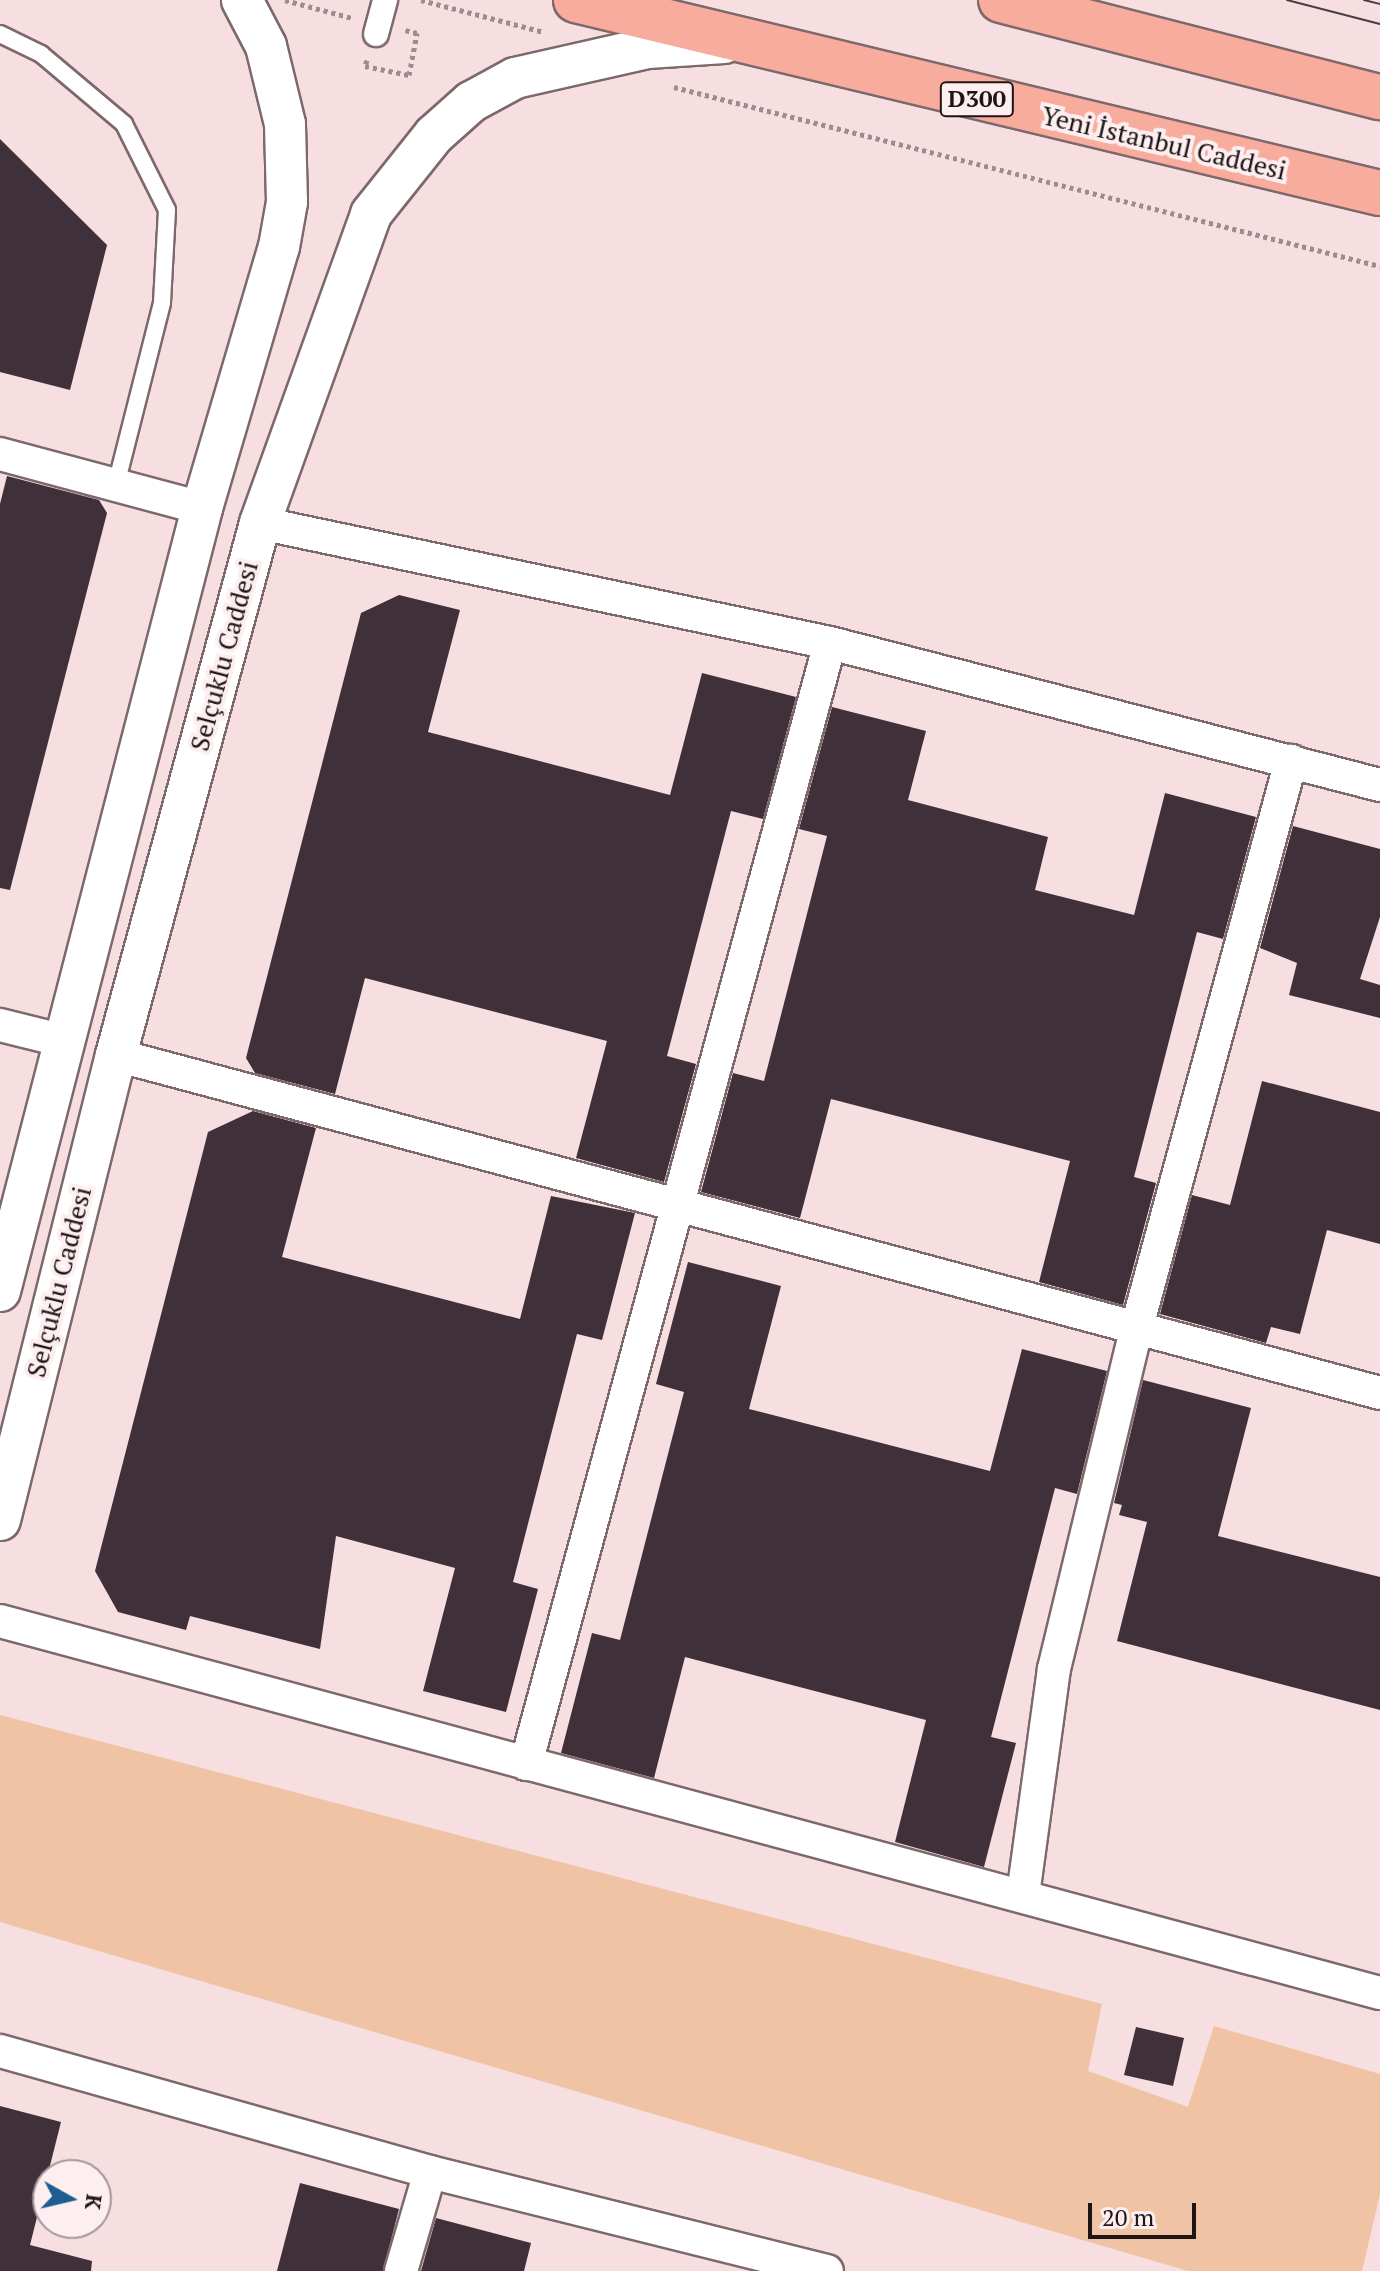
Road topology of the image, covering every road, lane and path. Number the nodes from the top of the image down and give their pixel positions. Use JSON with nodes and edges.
{"nodes":[{"id":1,"x":242,"y":0,"type":"edge"},
{"id":2,"x":284,"y":0,"type":"edge"},
{"id":3,"x":385,"y":0,"type":"edge"},
{"id":4,"x":421,"y":0,"type":"edge"},
{"id":5,"x":576,"y":0,"type":"edge"},
{"id":6,"x":1001,"y":0,"type":"edge"},
{"id":7,"x":377,"y":30,"type":"joint"},
{"id":8,"x":0,"y":34,"type":"edge"},
{"id":9,"x":737,"y":43,"type":"junction"},
{"id":10,"x":595,"y":57,"type":"junction"},
{"id":11,"x":661,"y":84,"type":"dead end"},
{"id":12,"x":1380,"y":97,"type":"edge"},
{"id":13,"x":1380,"y":193,"type":"edge"},
{"id":14,"x":1380,"y":266,"type":"edge"},
{"id":15,"x":0,"y":454,"type":"edge"},
{"id":16,"x":116,"y":485,"type":"junction"},
{"id":17,"x":202,"y":508,"type":"junction"},
{"id":18,"x":260,"y":523,"type":"junction"},
{"id":19,"x":830,"y":643,"type":"junction"},
{"id":20,"x":1291,"y":761,"type":"junction"},
{"id":21,"x":1380,"y":785,"type":"edge"},
{"id":22,"x":0,"y":1025,"type":"edge"},
{"id":23,"x":64,"y":1041,"type":"junction"},
{"id":24,"x":116,"y":1055,"type":"junction"},
{"id":25,"x":678,"y":1209,"type":"junction"},
{"id":26,"x":0,"y":1291,"type":"edge"},
{"id":27,"x":1136,"y":1330,"type":"junction"},
{"id":28,"x":1380,"y":1393,"type":"edge"},
{"id":29,"x":0,"y":1520,"type":"edge"},
{"id":30,"x":0,"y":1621,"type":"edge"},
{"id":31,"x":526,"y":1764,"type":"junction"},
{"id":32,"x":1023,"y":1895,"type":"junction"},
{"id":33,"x":1380,"y":1993,"type":"edge"},
{"id":34,"x":0,"y":2051,"type":"edge"},
{"id":35,"x":430,"y":2172,"type":"junction"},
{"id":36,"x":401,"y":2271,"type":"edge"},
{"id":37,"x":827,"y":2271,"type":"edge"}],
"edges":[{"from":1,"to":17,"type":"street","name":"Selçuklu Caddesi"},
{"from":2,"to":7,"type":"path"},
{"from":3,"to":7,"type":"street"},
{"from":4,"to":10,"type":"path"},
{"from":5,"to":9,"type":"highway","name":"Yeni İstanbul Caddesi","number":"D300"},
{"from":6,"to":12,"type":"highway"},
{"from":8,"to":16,"type":"lane"},
{"from":9,"to":10,"type":"street","name":"Selçuklu Caddesi"},
{"from":9,"to":13,"type":"highway","name":"Yeni İstanbul Caddesi","number":"D300"},
{"from":10,"to":18,"type":"street","name":"Selçuklu Caddesi"},
{"from":11,"to":14,"type":"path"},
{"from":15,"to":16,"type":"street"},
{"from":16,"to":17,"type":"street"},
{"from":17,"to":18,"type":"street"},
{"from":17,"to":23,"type":"street","name":"Selçuklu Caddesi"},
{"from":18,"to":19,"type":"street"},
{"from":18,"to":24,"type":"street","name":"Selçuklu Caddesi"},
{"from":19,"to":20,"type":"street"},
{"from":19,"to":25,"type":"street"},
{"from":20,"to":21,"type":"street"},
{"from":20,"to":27,"type":"street"},
{"from":22,"to":23,"type":"street"},
{"from":23,"to":24,"type":"street"},
{"from":23,"to":26,"type":"street","name":"Selçuklu Caddesi"},
{"from":24,"to":25,"type":"street"},
{"from":24,"to":29,"type":"street","name":"Selçuklu Caddesi"},
{"from":25,"to":27,"type":"street"},
{"from":25,"to":31,"type":"street"},
{"from":27,"to":28,"type":"street"},
{"from":27,"to":32,"type":"street"},
{"from":30,"to":31,"type":"street"},
{"from":31,"to":32,"type":"street"},
{"from":32,"to":33,"type":"street"},
{"from":34,"to":35,"type":"street"},
{"from":35,"to":36,"type":"street"},
{"from":35,"to":37,"type":"street"}]}
